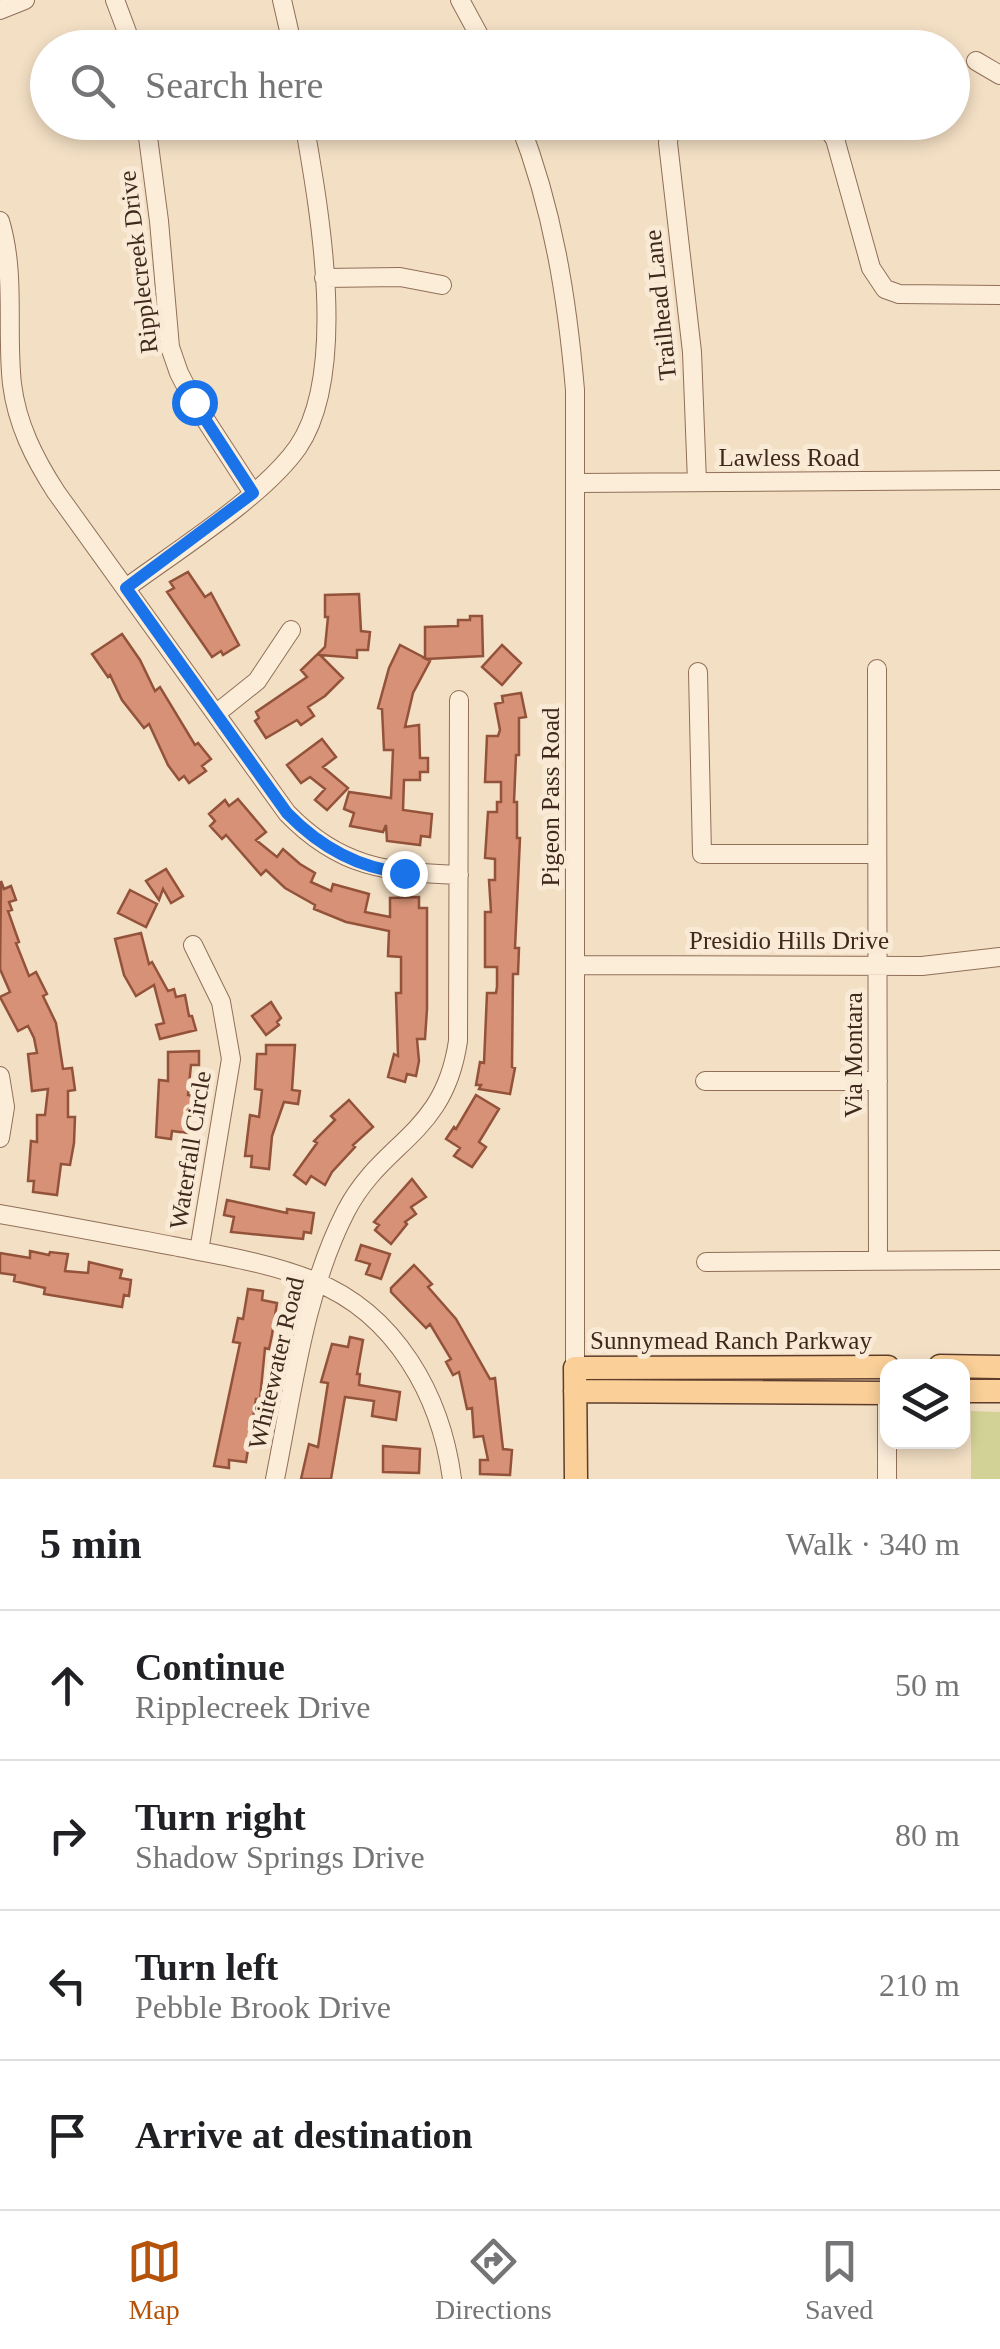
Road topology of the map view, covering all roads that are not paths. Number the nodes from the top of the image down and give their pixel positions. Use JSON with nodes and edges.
{"nodes":[{"id":1,"x":24,"y":0,"type":"edge"},
{"id":2,"x":115,"y":0,"type":"edge"},
{"id":3,"x":282,"y":0,"type":"edge"},
{"id":4,"x":460,"y":0,"type":"edge"},
{"id":5,"x":0,"y":10,"type":"edge"},
{"id":6,"x":126,"y":30,"type":"edge"},
{"id":7,"x":290,"y":30,"type":"edge"},
{"id":8,"x":476,"y":30,"type":"edge"},
{"id":9,"x":976,"y":61,"type":"dead end"},
{"id":10,"x":1000,"y":75,"type":"edge"},
{"id":11,"x":148,"y":140,"type":"edge"},
{"id":12,"x":307,"y":140,"type":"edge"},
{"id":13,"x":525,"y":140,"type":"edge"},
{"id":14,"x":668,"y":140,"type":"edge"},
{"id":15,"x":836,"y":140,"type":"edge"},
{"id":16,"x":0,"y":220,"type":"edge"},
{"id":17,"x":324,"y":278,"type":"junction"},
{"id":18,"x":442,"y":285,"type":"dead end"},
{"id":19,"x":1000,"y":296,"type":"edge"},
{"id":20,"x":1000,"y":480,"type":"edge"},
{"id":21,"x":697,"y":482,"type":"junction"},
{"id":22,"x":578,"y":484,"type":"junction"},
{"id":23,"x":253,"y":493,"type":"junction"},
{"id":24,"x":126,"y":588,"type":"junction"},
{"id":25,"x":291,"y":630,"type":"dead end"},
{"id":26,"x":876,"y":669,"type":"dead end"},
{"id":27,"x":698,"y":672,"type":"dead end"},
{"id":28,"x":459,"y":700,"type":"dead end"},
{"id":29,"x":217,"y":713,"type":"junction"},
{"id":30,"x":877,"y":854,"type":"junction"},
{"id":31,"x":459,"y":875,"type":"junction"},
{"id":32,"x":192,"y":945,"type":"dead end"},
{"id":33,"x":1000,"y":957,"type":"edge"},
{"id":34,"x":578,"y":965,"type":"junction"},
{"id":35,"x":877,"y":966,"type":"junction"},
{"id":36,"x":0,"y":1076,"type":"edge"},
{"id":37,"x":705,"y":1081,"type":"dead end"},
{"id":38,"x":878,"y":1081,"type":"junction"},
{"id":39,"x":0,"y":1138,"type":"edge"},
{"id":40,"x":0,"y":1214,"type":"edge"},
{"id":41,"x":199,"y":1251,"type":"junction"},
{"id":42,"x":1000,"y":1260,"type":"edge"},
{"id":43,"x":878,"y":1261,"type":"junction"},
{"id":44,"x":706,"y":1262,"type":"dead end"},
{"id":45,"x":319,"y":1283,"type":"junction"},
{"id":46,"x":970,"y":1366,"type":"edge"},
{"id":47,"x":880,"y":1367,"type":"edge"},
{"id":48,"x":1000,"y":1367,"type":"edge"},
{"id":49,"x":970,"y":1377,"type":"edge"},
{"id":50,"x":1000,"y":1377,"type":"edge"},
{"id":51,"x":575,"y":1379,"type":"junction"},
{"id":52,"x":970,"y":1390,"type":"edge"},
{"id":53,"x":1000,"y":1391,"type":"edge"},
{"id":54,"x":880,"y":1392,"type":"edge"},
{"id":55,"x":887,"y":1449,"type":"edge"},
{"id":56,"x":276,"y":1479,"type":"edge"},
{"id":57,"x":452,"y":1479,"type":"edge"},
{"id":58,"x":576,"y":1479,"type":"edge"},
{"id":59,"x":887,"y":1479,"type":"edge"}],
"edges":[{"from":1,"to":5,"type":"street"},
{"from":2,"to":6,"type":"street"},
{"from":3,"to":7,"type":"street"},
{"from":4,"to":8,"type":"street"},
{"from":9,"to":10,"type":"street"},
{"from":11,"to":23,"type":"street","name":"Ripplecreek Drive"},
{"from":12,"to":17,"type":"street"},
{"from":13,"to":22,"type":"street","name":"Pigeon Pass Road"},
{"from":14,"to":21,"type":"street","name":"Trailhead Lane"},
{"from":15,"to":19,"type":"street"},
{"from":16,"to":24,"type":"street"},
{"from":17,"to":18,"type":"street"},
{"from":17,"to":23,"type":"street"},
{"from":20,"to":21,"type":"street","name":"Lawless Road"},
{"from":21,"to":22,"type":"street","name":"Lawless Road"},
{"from":22,"to":34,"type":"street","name":"Pigeon Pass Road"},
{"from":23,"to":24,"type":"street"},
{"from":24,"to":29,"type":"street"},
{"from":25,"to":29,"type":"street"},
{"from":26,"to":30,"type":"street","name":"Via Montara"},
{"from":27,"to":30,"type":"street"},
{"from":28,"to":31,"type":"street","name":"Whitewater Road"},
{"from":29,"to":31,"type":"street"},
{"from":30,"to":35,"type":"street","name":"Via Montara"},
{"from":31,"to":45,"type":"street","name":"Whitewater Road"},
{"from":32,"to":41,"type":"street","name":"Waterfall Circle"},
{"from":33,"to":35,"type":"street","name":"Presidio Hills Drive"},
{"from":34,"to":35,"type":"street","name":"Presidio Hills Drive"},
{"from":34,"to":51,"type":"street","name":"Pigeon Pass Road"},
{"from":35,"to":38,"type":"street","name":"Via Montara"},
{"from":36,"to":39,"type":"street"},
{"from":37,"to":38,"type":"street"},
{"from":38,"to":43,"type":"street","name":"Via Montara"},
{"from":40,"to":41,"type":"street"},
{"from":41,"to":45,"type":"street"},
{"from":42,"to":43,"type":"street"},
{"from":43,"to":44,"type":"street"},
{"from":45,"to":56,"type":"street","name":"Whitewater Road"},
{"from":45,"to":57,"type":"street"},
{"from":46,"to":48,"type":"main road"},
{"from":47,"to":51,"type":"main road","name":"Sunnymead Ranch Parkway"},
{"from":49,"to":50,"type":"main road"},
{"from":51,"to":54,"type":"main road","name":"Sunnymead Ranch Parkway"},
{"from":51,"to":58,"type":"main road","name":"Pigeon Pass Road"},
{"from":52,"to":53,"type":"main road"},
{"from":55,"to":59,"type":"street"}]}
